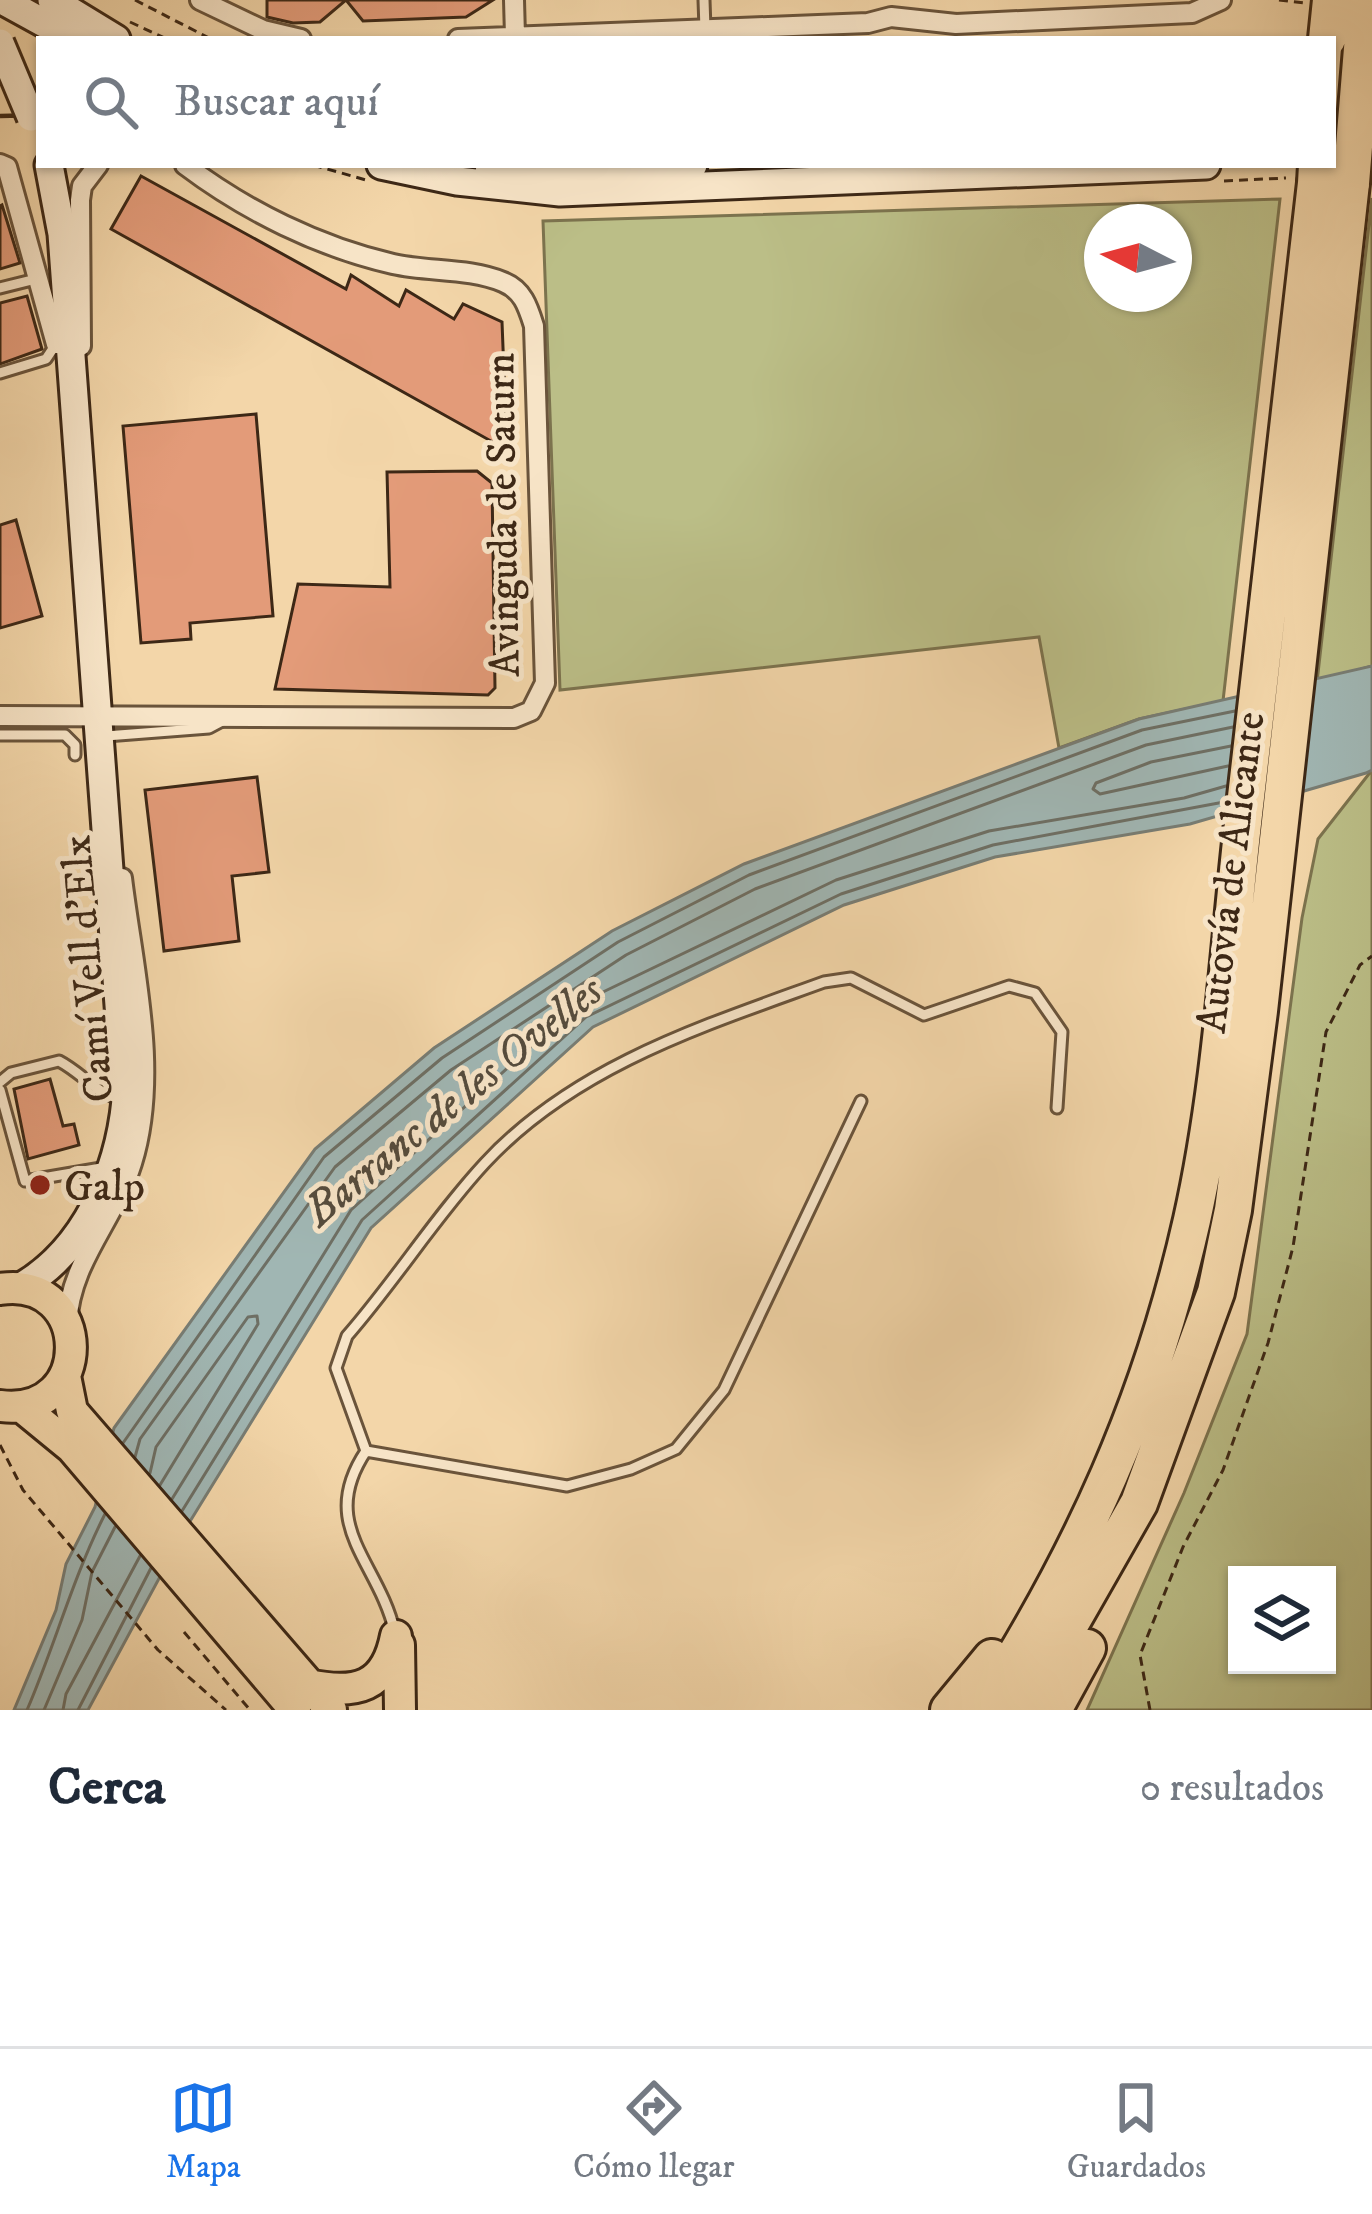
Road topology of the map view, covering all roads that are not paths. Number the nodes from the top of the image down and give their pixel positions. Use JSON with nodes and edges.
{"nodes":[{"id":1,"x":2,"y":0,"type":"edge"},
{"id":2,"x":52,"y":0,"type":"edge"},
{"id":3,"x":200,"y":0,"type":"edge"},
{"id":4,"x":514,"y":0,"type":"edge"},
{"id":5,"x":704,"y":0,"type":"edge"},
{"id":6,"x":1366,"y":0,"type":"edge"},
{"id":7,"x":1316,"y":1,"type":"edge"},
{"id":8,"x":1214,"y":4,"type":"edge"},
{"id":9,"x":890,"y":8,"type":"edge"},
{"id":10,"x":705,"y":29,"type":"junction"},
{"id":11,"x":68,"y":36,"type":"edge"},
{"id":12,"x":111,"y":36,"type":"edge"},
{"id":13,"x":288,"y":36,"type":"edge"},
{"id":14,"x":515,"y":36,"type":"edge"},
{"id":15,"x":1327,"y":36,"type":"edge"},
{"id":16,"x":0,"y":43,"type":"edge"},
{"id":17,"x":36,"y":129,"type":"edge"},
{"id":18,"x":1372,"y":133,"type":"edge"},
{"id":19,"x":1336,"y":134,"type":"edge"},
{"id":20,"x":0,"y":164,"type":"edge"},
{"id":21,"x":51,"y":168,"type":"edge"},
{"id":22,"x":190,"y":168,"type":"edge"},
{"id":23,"x":395,"y":168,"type":"edge"},
{"id":24,"x":524,"y":168,"type":"edge"},
{"id":25,"x":626,"y":168,"type":"edge"},
{"id":26,"x":1134,"y":168,"type":"edge"},
{"id":27,"x":93,"y":170,"type":"edge"},
{"id":28,"x":1338,"y":170,"type":"edge"},
{"id":29,"x":40,"y":278,"type":"junction"},
{"id":30,"x":0,"y":288,"type":"edge"},
{"id":31,"x":62,"y":344,"type":"junction"},
{"id":32,"x":0,"y":373,"type":"edge"},
{"id":33,"x":74,"y":404,"type":"junction"},
{"id":34,"x":0,"y":716,"type":"edge"},
{"id":35,"x":99,"y":727,"type":"junction"},
{"id":36,"x":0,"y":735,"type":"edge"},
{"id":37,"x":76,"y":755,"type":"dead end"},
{"id":38,"x":0,"y":1086,"type":"edge"},
{"id":39,"x":126,"y":1100,"type":"junction"},
{"id":40,"x":861,"y":1101,"type":"dead end"},
{"id":41,"x":1057,"y":1108,"type":"dead end"},
{"id":42,"x":112,"y":1166,"type":"junction"},
{"id":43,"x":7,"y":1286,"type":"edge"},
{"id":44,"x":1216,"y":1292,"type":"junction"},
{"id":45,"x":67,"y":1324,"type":"junction"},
{"id":46,"x":65,"y":1376,"type":"junction"},
{"id":47,"x":11,"y":1407,"type":"edge"},
{"id":48,"x":77,"y":1436,"type":"junction"},
{"id":49,"x":366,"y":1451,"type":"junction"},
{"id":50,"x":1063,"y":1582,"type":"junction"},
{"id":51,"x":396,"y":1636,"type":"junction"},
{"id":52,"x":302,"y":1697,"type":"edge"},
{"id":53,"x":331,"y":1710,"type":"edge"},
{"id":54,"x":400,"y":1710,"type":"edge"},
{"id":55,"x":950,"y":1710,"type":"edge"},
{"id":56,"x":982,"y":1710,"type":"edge"},
{"id":57,"x":1021,"y":1710,"type":"edge"},
{"id":58,"x":1053,"y":1710,"type":"edge"}],
"edges":[{"from":1,"to":11,"type":"main road"},
{"from":2,"to":12,"type":"main road"},
{"from":3,"to":13,"type":"street"},
{"from":4,"to":14,"type":"street"},
{"from":5,"to":10,"type":"lane"},
{"from":6,"to":28,"type":"highway","name":"Autovía de Alicante","bridge":true},
{"from":7,"to":15,"type":"highway","bridge":true},
{"from":8,"to":9,"type":"street"},
{"from":9,"to":10,"type":"street"},
{"from":10,"to":14,"type":"street"},
{"from":16,"to":17,"type":"main road","bridge":true},
{"from":18,"to":19,"type":"main road"},
{"from":20,"to":29,"type":"street"},
{"from":21,"to":31,"type":"main road","name":"Camí Vell d'Elx"},
{"from":22,"to":35,"type":"street","name":"Avinguda de Saturn"},
{"from":23,"to":26,"type":"main road"},
{"from":24,"to":25,"type":"main road"},
{"from":27,"to":33,"type":"street","name":"Camí Vell d'Elx"},
{"from":28,"to":44,"type":"highway","name":"Autovía de Alicante"},
{"from":28,"to":50,"type":"highway","name":"Autovía de Alicante"},
{"from":29,"to":30,"type":"lane"},
{"from":29,"to":31,"type":"street"},
{"from":31,"to":32,"type":"lane"},
{"from":31,"to":33,"type":"main road","name":"Camí Vell d'Elx"},
{"from":33,"to":35,"type":"main road","name":"Camí Vell d'Elx"},
{"from":34,"to":35,"type":"street","name":"Avinguda de Saturn"},
{"from":35,"to":39,"type":"main road","name":"Camí Vell d'Elx"},
{"from":35,"to":45,"type":"street","name":"Camí Vell d'Elx"},
{"from":36,"to":37,"type":"lane"},
{"from":38,"to":39,"type":"lane"},
{"from":38,"to":42,"type":"lane"},
{"from":39,"to":42,"type":"main road","name":"Camí Vell d'Elx"},
{"from":40,"to":49,"type":"lane"},
{"from":41,"to":49,"type":"lane"},
{"from":42,"to":43,"type":"main road","name":"Camí Vell d'Elx"},
{"from":43,"to":45,"type":"highway"},
{"from":44,"to":57,"type":"highway","name":"Autovía de Alicante"},
{"from":44,"to":58,"type":"highway"},
{"from":45,"to":46,"type":"highway"},
{"from":46,"to":47,"type":"highway"},
{"from":46,"to":48,"type":"highway"},
{"from":47,"to":48,"type":"highway"},
{"from":48,"to":52,"type":"highway"},
{"from":48,"to":52,"type":"highway"},
{"from":49,"to":51,"type":"lane"},
{"from":50,"to":55,"type":"highway"},
{"from":50,"to":56,"type":"highway","name":"Autovía de Alicante"},
{"from":51,"to":52,"type":"highway"},
{"from":51,"to":54,"type":"highway"},
{"from":52,"to":53,"type":"highway"}]}
